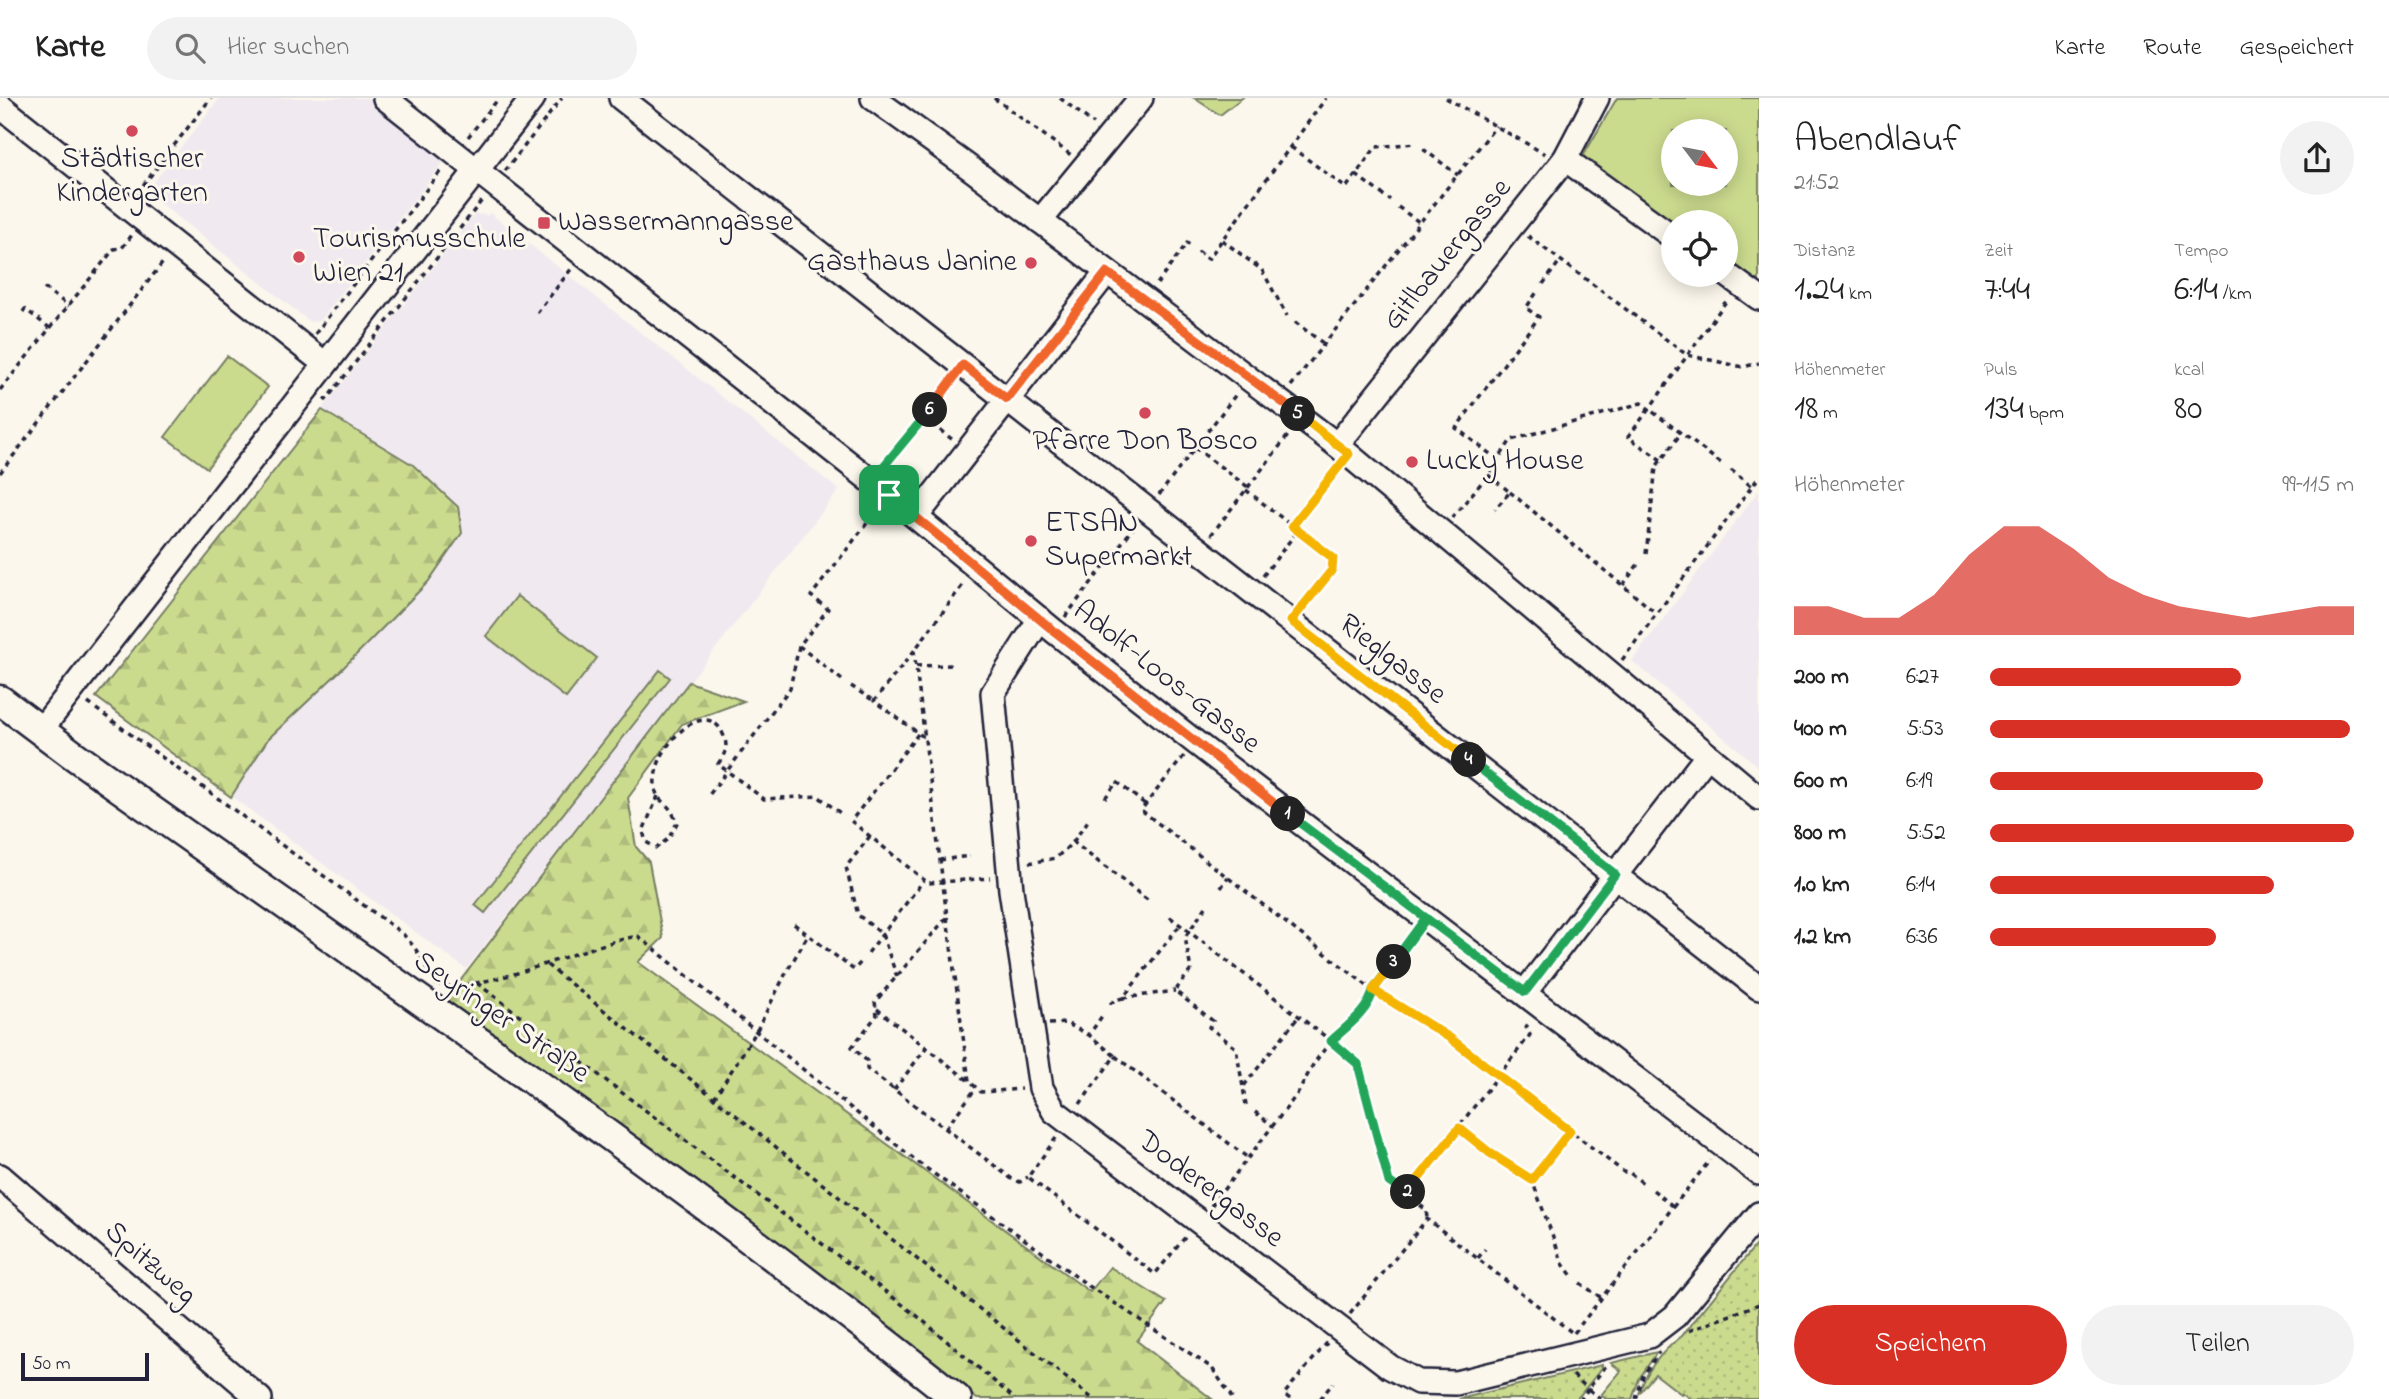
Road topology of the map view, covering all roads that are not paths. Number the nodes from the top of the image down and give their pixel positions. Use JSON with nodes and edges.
{"nodes":[{"id":1,"x":385,"y":98,"type":"edge"},
{"id":2,"x":533,"y":98,"type":"edge"},
{"id":3,"x":621,"y":98,"type":"edge"},
{"id":4,"x":873,"y":98,"type":"edge"},
{"id":5,"x":1141,"y":98,"type":"edge"},
{"id":6,"x":1597,"y":98,"type":"edge"},
{"id":7,"x":0,"y":106,"type":"edge"},
{"id":8,"x":1565,"y":159,"type":"junction"},
{"id":9,"x":486,"y":177,"type":"junction"},
{"id":10,"x":1040,"y":221,"type":"junction"},
{"id":11,"x":1661,"y":228,"type":"edge"},
{"id":12,"x":1107,"y":272,"type":"junction"},
{"id":13,"x":1738,"y":283,"type":"edge"},
{"id":14,"x":1759,"y":298,"type":"edge"},
{"id":15,"x":325,"y":364,"type":"junction"},
{"id":16,"x":1007,"y":399,"type":"junction"},
{"id":17,"x":1343,"y":449,"type":"junction"},
{"id":18,"x":916,"y":517,"type":"junction"},
{"id":19,"x":1040,"y":619,"type":"junction"},
{"id":20,"x":0,"y":700,"type":"edge"},
{"id":21,"x":40,"y":731,"type":"junction"},
{"id":22,"x":1707,"y":756,"type":"junction"},
{"id":23,"x":1759,"y":798,"type":"edge"},
{"id":24,"x":1615,"y":874,"type":"junction"},
{"id":25,"x":1759,"y":988,"type":"edge"},
{"id":26,"x":1525,"y":992,"type":"junction"},
{"id":27,"x":1759,"y":1173,"type":"edge"},
{"id":28,"x":0,"y":1176,"type":"edge"},
{"id":29,"x":1759,"y":1214,"type":"edge"},
{"id":30,"x":260,"y":1399,"type":"edge"},
{"id":31,"x":957,"y":1399,"type":"edge"}],
"edges":[{"from":1,"to":9,"type":"street","name":"Adolf-Loos-Gasse"},
{"from":2,"to":9,"type":"street"},
{"from":3,"to":16,"type":"street","name":"Rieglgasse"},
{"from":4,"to":10,"type":"street"},
{"from":5,"to":10,"type":"street"},
{"from":6,"to":8,"type":"street","name":"Gitlbauergasse"},
{"from":7,"to":15,"type":"street"},
{"from":8,"to":11,"type":"street"},
{"from":8,"to":17,"type":"street","name":"Gitlbauergasse"},
{"from":9,"to":15,"type":"street"},
{"from":9,"to":18,"type":"street","name":"Adolf-Loos-Gasse"},
{"from":10,"to":12,"type":"street"},
{"from":12,"to":16,"type":"street"},
{"from":12,"to":17,"type":"street"},
{"from":13,"to":14,"type":"street"},
{"from":15,"to":21,"type":"street"},
{"from":16,"to":18,"type":"street"},
{"from":16,"to":24,"type":"street","name":"Rieglgasse"},
{"from":17,"to":22,"type":"street"},
{"from":18,"to":19,"type":"street","name":"Adolf-Loos-Gasse"},
{"from":19,"to":26,"type":"street","name":"Adolf-Loos-Gasse"},
{"from":19,"to":29,"type":"street","name":"Doderergasse"},
{"from":20,"to":21,"type":"main road","name":"Seyringer Straße"},
{"from":21,"to":31,"type":"main road","name":"Seyringer Straße"},
{"from":22,"to":23,"type":"street"},
{"from":22,"to":24,"type":"street"},
{"from":24,"to":25,"type":"street","name":"Rieglgasse"},
{"from":24,"to":26,"type":"street"},
{"from":26,"to":27,"type":"street","name":"Adolf-Loos-Gasse"},
{"from":28,"to":30,"type":"street","name":"Spitzweg"}]}
